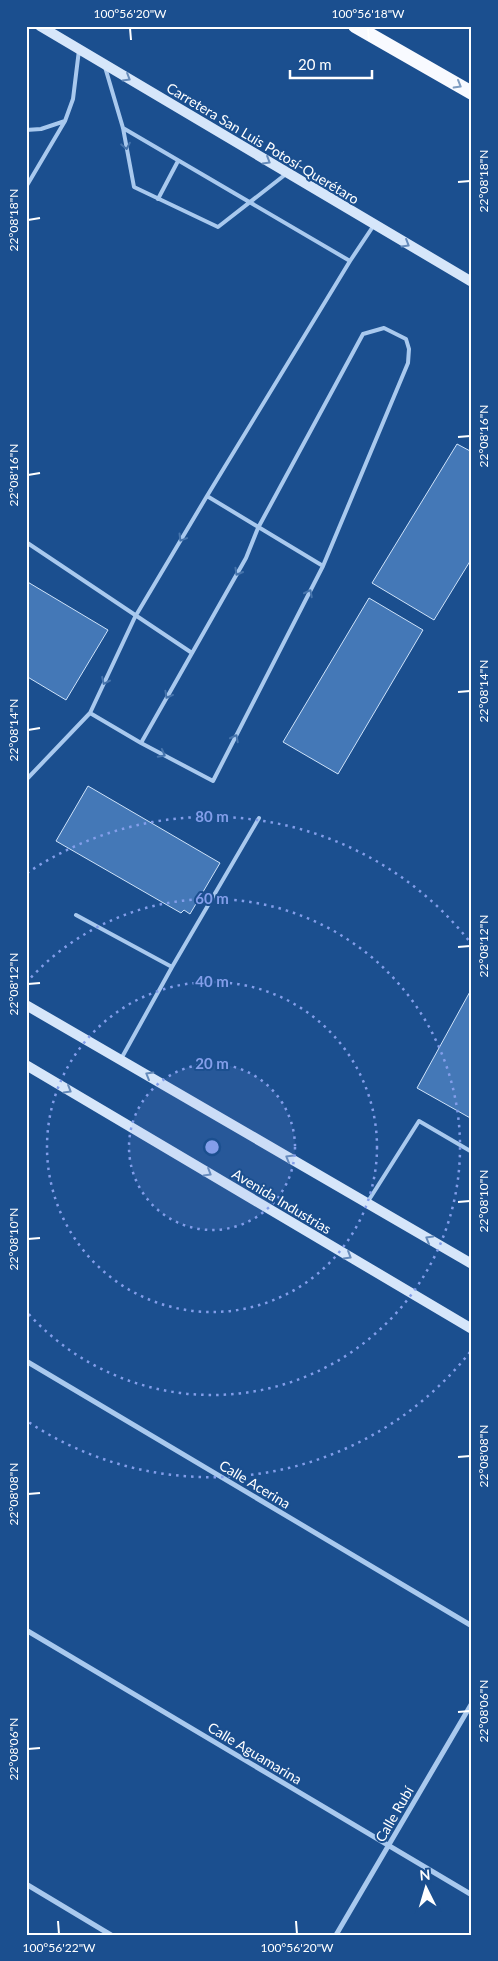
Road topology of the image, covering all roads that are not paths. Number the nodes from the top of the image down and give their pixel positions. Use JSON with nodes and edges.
{"nodes":[{"id":1,"x":40,"y":26,"type":"edge"},
{"id":2,"x":355,"y":26,"type":"edge"},
{"id":3,"x":79,"y":50,"type":"junction"},
{"id":4,"x":105,"y":65,"type":"junction"},
{"id":5,"x":472,"y":94,"type":"edge"},
{"id":6,"x":65,"y":121,"type":"junction"},
{"id":7,"x":123,"y":128,"type":"junction"},
{"id":8,"x":26,"y":130,"type":"edge"},
{"id":9,"x":178,"y":161,"type":"junction"},
{"id":10,"x":287,"y":173,"type":"junction"},
{"id":11,"x":26,"y":187,"type":"edge"},
{"id":12,"x":158,"y":199,"type":"junction"},
{"id":13,"x":249,"y":202,"type":"junction"},
{"id":14,"x":374,"y":225,"type":"junction"},
{"id":15,"x":350,"y":261,"type":"junction"},
{"id":16,"x":472,"y":282,"type":"edge"},
{"id":17,"x":206,"y":496,"type":"junction"},
{"id":18,"x":258,"y":528,"type":"junction"},
{"id":19,"x":26,"y":542,"type":"edge"},
{"id":20,"x":323,"y":566,"type":"junction"},
{"id":21,"x":135,"y":617,"type":"junction"},
{"id":22,"x":192,"y":653,"type":"junction"},
{"id":23,"x":90,"y":713,"type":"junction"},
{"id":24,"x":141,"y":743,"type":"junction"},
{"id":25,"x":26,"y":780,"type":"edge"},
{"id":26,"x":260,"y":818,"type":"dead end"},
{"id":27,"x":76,"y":915,"type":"dead end"},
{"id":28,"x":172,"y":967,"type":"junction"},
{"id":29,"x":28,"y":1010,"type":"edge"},
{"id":30,"x":122,"y":1059,"type":"junction"},
{"id":31,"x":26,"y":1065,"type":"edge"},
{"id":32,"x":472,"y":1152,"type":"edge"},
{"id":33,"x":367,"y":1203,"type":"junction"},
{"id":34,"x":472,"y":1264,"type":"edge"},
{"id":35,"x":472,"y":1329,"type":"edge"},
{"id":36,"x":26,"y":1361,"type":"edge"},
{"id":37,"x":472,"y":1626,"type":"edge"},
{"id":38,"x":26,"y":1630,"type":"edge"},
{"id":39,"x":472,"y":1704,"type":"edge"},
{"id":40,"x":389,"y":1846,"type":"junction"},
{"id":41,"x":26,"y":1884,"type":"edge"},
{"id":42,"x":472,"y":1895,"type":"edge"},
{"id":43,"x":111,"y":1935,"type":"edge"},
{"id":44,"x":336,"y":1935,"type":"edge"}],
"edges":[{"from":1,"to":3,"type":"main road","name":"Carretera San Luis Potosí-Querétaro"},
{"from":2,"to":5,"type":"highway","one_way":true},
{"from":3,"to":4,"type":"main road","name":"Carretera San Luis Potosí-Querétaro"},
{"from":3,"to":6,"type":"lane"},
{"from":4,"to":7,"type":"lane"},
{"from":4,"to":10,"type":"main road","name":"Carretera San Luis Potosí-Querétaro","one_way":true},
{"from":6,"to":8,"type":"lane"},
{"from":6,"to":11,"type":"lane"},
{"from":7,"to":9,"type":"lane"},
{"from":7,"to":12,"type":"lane","one_way":true},
{"from":9,"to":12,"type":"lane"},
{"from":9,"to":13,"type":"lane"},
{"from":10,"to":13,"type":"lane"},
{"from":10,"to":14,"type":"main road","name":"Carretera San Luis Potosí-Querétaro"},
{"from":12,"to":13,"type":"lane"},
{"from":13,"to":15,"type":"lane"},
{"from":14,"to":15,"type":"lane"},
{"from":14,"to":16,"type":"main road","name":"Carretera San Luis Potosí-Querétaro","one_way":true},
{"from":15,"to":17,"type":"lane"},
{"from":17,"to":18,"type":"lane"},
{"from":17,"to":21,"type":"lane","one_way":true},
{"from":18,"to":20,"type":"lane"},
{"from":18,"to":20,"type":"lane"},
{"from":18,"to":22,"type":"lane","one_way":true},
{"from":19,"to":21,"type":"lane"},
{"from":24,"to":20,"type":"lane","one_way":true},
{"from":21,"to":22,"type":"lane"},
{"from":21,"to":23,"type":"lane","one_way":true},
{"from":22,"to":24,"type":"lane","one_way":true},
{"from":23,"to":24,"type":"lane"},
{"from":23,"to":25,"type":"lane"},
{"from":26,"to":28,"type":"lane"},
{"from":27,"to":28,"type":"lane"},
{"from":28,"to":30,"type":"lane"},
{"from":29,"to":30,"type":"main road"},
{"from":33,"to":30,"type":"main road","one_way":true},
{"from":31,"to":35,"type":"main road","name":"Avenida Industrias","one_way":true},
{"from":32,"to":33,"type":"lane"},
{"from":34,"to":33,"type":"main road","one_way":true},
{"from":36,"to":37,"type":"street","name":"Calle Acerina"},
{"from":38,"to":40,"type":"street","name":"Calle Aguamarina"},
{"from":39,"to":40,"type":"street","name":"Calle Rubí"},
{"from":40,"to":42,"type":"street","name":"Calle Aguamarina"},
{"from":40,"to":44,"type":"street","name":"Calle Rubí"},
{"from":41,"to":43,"type":"street"}]}
